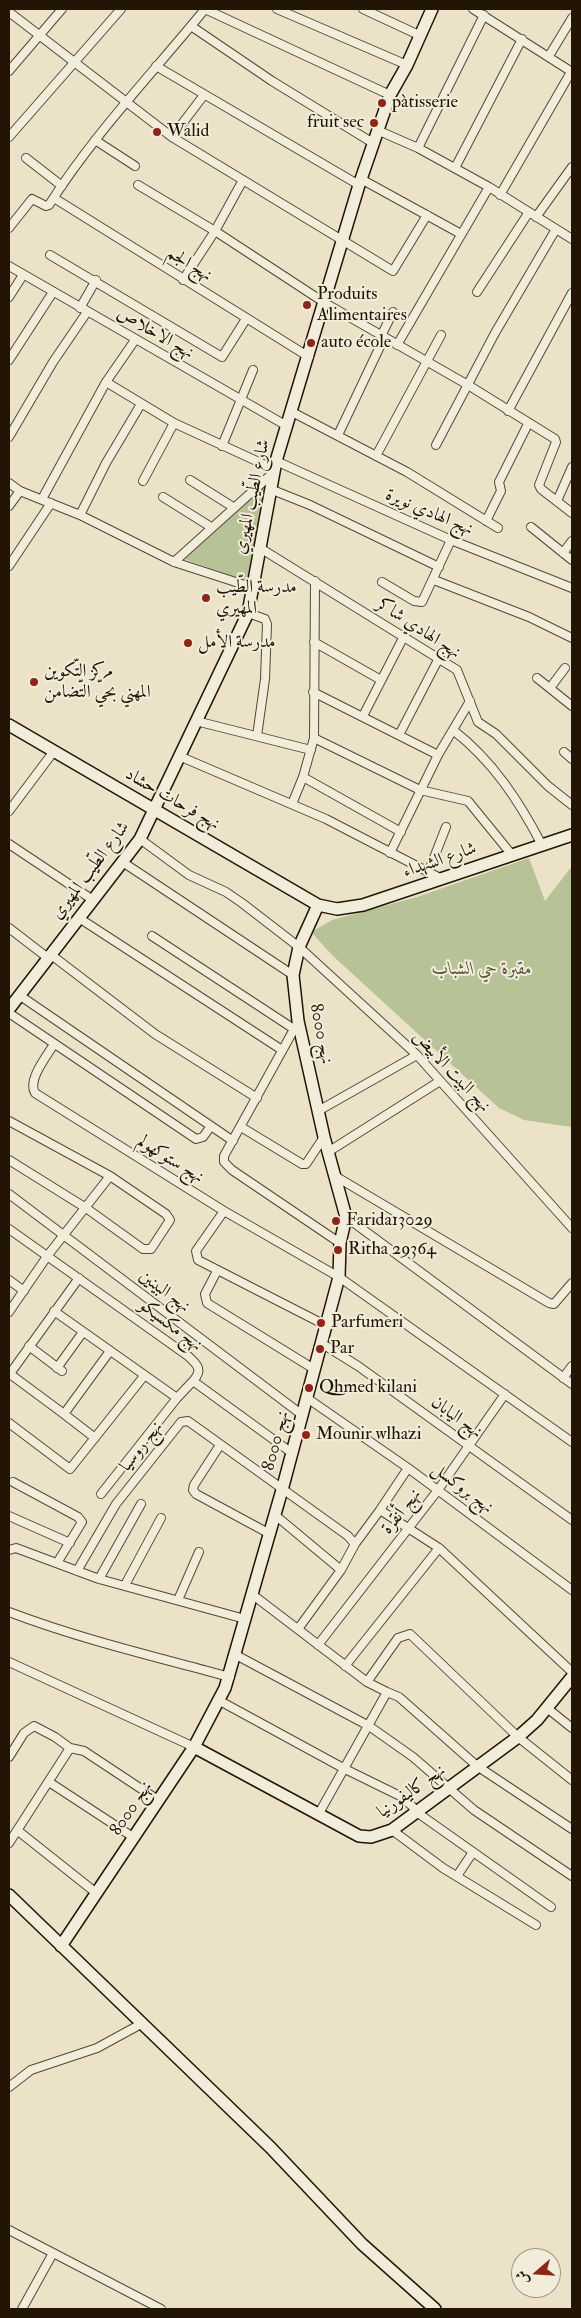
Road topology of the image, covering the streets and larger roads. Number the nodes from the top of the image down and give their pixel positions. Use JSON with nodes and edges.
{"nodes":[{"id":1,"x":62,"y":9,"type":"edge"},
{"id":2,"x":121,"y":9,"type":"edge"},
{"id":3,"x":205,"y":9,"type":"edge"},
{"id":4,"x":277,"y":9,"type":"edge"},
{"id":5,"x":363,"y":9,"type":"edge"},
{"id":6,"x":432,"y":9,"type":"edge"},
{"id":7,"x":473,"y":9,"type":"edge"},
{"id":8,"x":9,"y":12,"type":"edge"},
{"id":9,"x":484,"y":15,"type":"junction"},
{"id":10,"x":572,"y":18,"type":"edge"},
{"id":11,"x":191,"y":26,"type":"junction"},
{"id":12,"x":39,"y":34,"type":"junction"},
{"id":13,"x":421,"y":36,"type":"junction"},
{"id":14,"x":522,"y":39,"type":"junction"},
{"id":15,"x":549,"y":56,"type":"junction"},
{"id":16,"x":74,"y":62,"type":"junction"},
{"id":17,"x":407,"y":65,"type":"junction"},
{"id":18,"x":156,"y":66,"type":"junction"},
{"id":19,"x":9,"y":71,"type":"edge"},
{"id":20,"x":572,"y":72,"type":"edge"},
{"id":21,"x":390,"y":94,"type":"junction"},
{"id":22,"x":204,"y":95,"type":"junction"},
{"id":23,"x":126,"y":101,"type":"junction"},
{"id":24,"x":377,"y":130,"type":"junction"},
{"id":25,"x":172,"y":136,"type":"junction"},
{"id":26,"x":9,"y":137,"type":"edge"},
{"id":27,"x":95,"y":140,"type":"junction"},
{"id":28,"x":374,"y":143,"type":"junction"},
{"id":29,"x":418,"y":148,"type":"junction"},
{"id":30,"x":26,"y":158,"type":"dead end"},
{"id":31,"x":135,"y":166,"type":"dead end"},
{"id":32,"x":572,"y":167,"type":"edge"},
{"id":33,"x":455,"y":168,"type":"junction"},
{"id":34,"x":243,"y":180,"type":"junction"},
{"id":35,"x":360,"y":182,"type":"junction"},
{"id":36,"x":138,"y":185,"type":"dead end"},
{"id":37,"x":62,"y":186,"type":"junction"},
{"id":38,"x":489,"y":187,"type":"junction"},
{"id":39,"x":500,"y":194,"type":"junction"},
{"id":40,"x":54,"y":198,"type":"junction"},
{"id":41,"x":532,"y":214,"type":"junction"},
{"id":42,"x":427,"y":216,"type":"junction"},
{"id":43,"x":9,"y":228,"type":"edge"},
{"id":44,"x":556,"y":229,"type":"junction"},
{"id":45,"x":215,"y":231,"type":"junction"},
{"id":46,"x":461,"y":234,"type":"junction"},
{"id":47,"x":572,"y":239,"type":"edge"},
{"id":48,"x":344,"y":242,"type":"junction"},
{"id":49,"x":50,"y":254,"type":"dead end"},
{"id":50,"x":9,"y":266,"type":"edge"},
{"id":51,"x":23,"y":275,"type":"junction"},
{"id":52,"x":96,"y":280,"type":"junction"},
{"id":53,"x":183,"y":280,"type":"junction"},
{"id":54,"x":53,"y":292,"type":"junction"},
{"id":55,"x":478,"y":292,"type":"dead end"},
{"id":56,"x":572,"y":292,"type":"edge"},
{"id":57,"x":9,"y":297,"type":"edge"},
{"id":58,"x":325,"y":303,"type":"junction"},
{"id":59,"x":84,"y":310,"type":"junction"},
{"id":60,"x":393,"y":312,"type":"dead end"},
{"id":61,"x":246,"y":319,"type":"junction"},
{"id":62,"x":441,"y":335,"type":"dead end"},
{"id":63,"x":383,"y":337,"type":"junction"},
{"id":64,"x":135,"y":340,"type":"junction"},
{"id":65,"x":397,"y":345,"type":"junction"},
{"id":66,"x":308,"y":357,"type":"junction"},
{"id":67,"x":9,"y":360,"type":"edge"},
{"id":68,"x":425,"y":360,"type":"junction"},
{"id":69,"x":253,"y":370,"type":"dead end"},
{"id":70,"x":106,"y":382,"type":"junction"},
{"id":71,"x":468,"y":385,"type":"junction"},
{"id":72,"x":239,"y":400,"type":"junction"},
{"id":73,"x":141,"y":404,"type":"junction"},
{"id":74,"x":508,"y":411,"type":"junction"},
{"id":75,"x":292,"y":412,"type":"junction"},
{"id":76,"x":174,"y":423,"type":"junction"},
{"id":77,"x":528,"y":424,"type":"junction"},
{"id":78,"x":287,"y":426,"type":"junction"},
{"id":79,"x":338,"y":435,"type":"junction"},
{"id":80,"x":9,"y":437,"type":"edge"},
{"id":81,"x":436,"y":445,"type":"dead end"},
{"id":82,"x":222,"y":446,"type":"junction"},
{"id":83,"x":376,"y":456,"type":"junction"},
{"id":84,"x":275,"y":467,"type":"junction"},
{"id":85,"x":572,"y":469,"type":"edge"},
{"id":86,"x":190,"y":480,"type":"dead end"},
{"id":87,"x":143,"y":481,"type":"dead end"},
{"id":88,"x":9,"y":483,"type":"edge"},
{"id":89,"x":270,"y":489,"type":"junction"},
{"id":90,"x":20,"y":490,"type":"junction"},
{"id":91,"x":163,"y":497,"type":"dead end"},
{"id":92,"x":42,"y":499,"type":"junction"},
{"id":93,"x":557,"y":500,"type":"junction"},
{"id":94,"x":51,"y":503,"type":"junction"},
{"id":95,"x":9,"y":506,"type":"edge"},
{"id":96,"x":233,"y":507,"type":"junction"},
{"id":97,"x":572,"y":513,"type":"edge"},
{"id":98,"x":80,"y":515,"type":"junction"},
{"id":99,"x":486,"y":521,"type":"junction"},
{"id":100,"x":211,"y":527,"type":"junction"},
{"id":101,"x":531,"y":527,"type":"dead end"},
{"id":102,"x":498,"y":528,"type":"dead end"},
{"id":103,"x":451,"y":540,"type":"junction"},
{"id":104,"x":572,"y":541,"type":"edge"},
{"id":105,"x":260,"y":548,"type":"junction"},
{"id":106,"x":563,"y":552,"type":"junction"},
{"id":107,"x":572,"y":560,"type":"edge"},
{"id":108,"x":174,"y":562,"type":"junction"},
{"id":109,"x":287,"y":564,"type":"junction"},
{"id":110,"x":9,"y":566,"type":"edge"},
{"id":111,"x":439,"y":568,"type":"junction"},
{"id":112,"x":281,"y":572,"type":"dead end"},
{"id":113,"x":434,"y":580,"type":"junction"},
{"id":114,"x":315,"y":581,"type":"junction"},
{"id":115,"x":382,"y":582,"type":"dead end"},
{"id":116,"x":252,"y":587,"type":"junction"},
{"id":117,"x":572,"y":588,"type":"edge"},
{"id":118,"x":248,"y":613,"type":"junction"},
{"id":119,"x":404,"y":636,"type":"junction"},
{"id":120,"x":572,"y":638,"type":"edge"},
{"id":121,"x":314,"y":642,"type":"junction"},
{"id":122,"x":439,"y":658,"type":"junction"},
{"id":123,"x":566,"y":668,"type":"dead end"},
{"id":124,"x":537,"y":678,"type":"dead end"},
{"id":125,"x":381,"y":680,"type":"junction"},
{"id":126,"x":550,"y":688,"type":"junction"},
{"id":127,"x":313,"y":692,"type":"junction"},
{"id":128,"x":470,"y":701,"type":"junction"},
{"id":129,"x":572,"y":706,"type":"edge"},
{"id":130,"x":363,"y":716,"type":"junction"},
{"id":131,"x":196,"y":721,"type":"junction"},
{"id":132,"x":9,"y":725,"type":"edge"},
{"id":133,"x":453,"y":730,"type":"junction"},
{"id":134,"x":399,"y":735,"type":"junction"},
{"id":135,"x":257,"y":736,"type":"junction"},
{"id":136,"x":314,"y":738,"type":"junction"},
{"id":137,"x":311,"y":750,"type":"junction"},
{"id":138,"x":54,"y":751,"type":"junction"},
{"id":139,"x":564,"y":752,"type":"dead end"},
{"id":140,"x":438,"y":755,"type":"junction"},
{"id":141,"x":179,"y":756,"type":"junction"},
{"id":142,"x":572,"y":759,"type":"edge"},
{"id":143,"x":302,"y":777,"type":"junction"},
{"id":144,"x":420,"y":790,"type":"junction"},
{"id":145,"x":292,"y":804,"type":"junction"},
{"id":146,"x":572,"y":805,"type":"edge"},
{"id":147,"x":155,"y":809,"type":"junction"},
{"id":148,"x":9,"y":811,"type":"edge"},
{"id":149,"x":446,"y":827,"type":"dead end"},
{"id":150,"x":401,"y":832,"type":"junction"},
{"id":151,"x":572,"y":835,"type":"edge"},
{"id":152,"x":140,"y":840,"type":"junction"},
{"id":153,"x":9,"y":844,"type":"edge"},
{"id":154,"x":542,"y":845,"type":"junction"},
{"id":155,"x":390,"y":853,"type":"junction"},
{"id":156,"x":512,"y":855,"type":"junction"},
{"id":157,"x":124,"y":863,"type":"junction"},
{"id":158,"x":428,"y":873,"type":"junction"},
{"id":159,"x":444,"y":879,"type":"junction"},
{"id":160,"x":93,"y":900,"type":"junction"},
{"id":161,"x":318,"y":905,"type":"junction"},
{"id":162,"x":79,"y":918,"type":"junction"},
{"id":163,"x":9,"y":928,"type":"edge"},
{"id":164,"x":152,"y":936,"type":"dead end"},
{"id":165,"x":299,"y":947,"type":"junction"},
{"id":166,"x":49,"y":956,"type":"junction"},
{"id":167,"x":293,"y":975,"type":"junction"},
{"id":168,"x":13,"y":1000,"type":"edge"},
{"id":169,"x":9,"y":1013,"type":"edge"},
{"id":170,"x":296,"y":1025,"type":"junction"},
{"id":171,"x":54,"y":1044,"type":"junction"},
{"id":172,"x":282,"y":1050,"type":"junction"},
{"id":173,"x":416,"y":1055,"type":"junction"},
{"id":174,"x":440,"y":1081,"type":"junction"},
{"id":175,"x":257,"y":1098,"type":"junction"},
{"id":176,"x":318,"y":1111,"type":"junction"},
{"id":177,"x":9,"y":1121,"type":"edge"},
{"id":178,"x":210,"y":1126,"type":"junction"},
{"id":179,"x":241,"y":1127,"type":"junction"},
{"id":180,"x":324,"y":1137,"type":"junction"},
{"id":181,"x":233,"y":1141,"type":"junction"},
{"id":182,"x":328,"y":1152,"type":"junction"},
{"id":183,"x":9,"y":1160,"type":"edge"},
{"id":184,"x":110,"y":1176,"type":"junction"},
{"id":185,"x":335,"y":1176,"type":"junction"},
{"id":186,"x":9,"y":1194,"type":"edge"},
{"id":187,"x":86,"y":1208,"type":"junction"},
{"id":188,"x":224,"y":1211,"type":"junction"},
{"id":189,"x":346,"y":1217,"type":"junction"},
{"id":190,"x":572,"y":1228,"type":"edge"},
{"id":191,"x":9,"y":1229,"type":"edge"},
{"id":192,"x":64,"y":1234,"type":"junction"},
{"id":193,"x":340,"y":1243,"type":"junction"},
{"id":194,"x":48,"y":1255,"type":"junction"},
{"id":195,"x":217,"y":1271,"type":"junction"},
{"id":196,"x":338,"y":1277,"type":"junction"},
{"id":197,"x":79,"y":1278,"type":"junction"},
{"id":198,"x":9,"y":1280,"type":"edge"},
{"id":199,"x":572,"y":1283,"type":"edge"},
{"id":200,"x":24,"y":1291,"type":"junction"},
{"id":201,"x":54,"y":1311,"type":"junction"},
{"id":202,"x":9,"y":1312,"type":"edge"},
{"id":203,"x":325,"y":1325,"type":"junction"},
{"id":204,"x":83,"y":1332,"type":"junction"},
{"id":205,"x":321,"y":1343,"type":"junction"},
{"id":206,"x":29,"y":1346,"type":"junction"},
{"id":207,"x":110,"y":1351,"type":"junction"},
{"id":208,"x":572,"y":1366,"type":"edge"},
{"id":209,"x":314,"y":1369,"type":"junction"},
{"id":210,"x":9,"y":1374,"type":"edge"},
{"id":211,"x":144,"y":1376,"type":"junction"},
{"id":212,"x":563,"y":1378,"type":"junction"},
{"id":213,"x":193,"y":1381,"type":"junction"},
{"id":214,"x":572,"y":1384,"type":"edge"},
{"id":215,"x":505,"y":1394,"type":"junction"},
{"id":216,"x":177,"y":1398,"type":"junction"},
{"id":217,"x":307,"y":1398,"type":"junction"},
{"id":218,"x":64,"y":1414,"type":"junction"},
{"id":219,"x":301,"y":1414,"type":"junction"},
{"id":220,"x":9,"y":1423,"type":"edge"},
{"id":221,"x":95,"y":1438,"type":"junction"},
{"id":222,"x":572,"y":1442,"type":"edge"},
{"id":223,"x":220,"y":1445,"type":"junction"},
{"id":224,"x":468,"y":1445,"type":"junction"},
{"id":225,"x":292,"y":1453,"type":"junction"},
{"id":226,"x":408,"y":1468,"type":"junction"},
{"id":227,"x":13,"y":1482,"type":"dead end"},
{"id":228,"x":282,"y":1490,"type":"junction"},
{"id":229,"x":438,"y":1490,"type":"junction"},
{"id":230,"x":101,"y":1494,"type":"dead end"},
{"id":231,"x":141,"y":1504,"type":"dead end"},
{"id":232,"x":380,"y":1510,"type":"junction"},
{"id":233,"x":275,"y":1515,"type":"junction"},
{"id":234,"x":9,"y":1516,"type":"edge"},
{"id":235,"x":161,"y":1518,"type":"dead end"},
{"id":236,"x":572,"y":1520,"type":"edge"},
{"id":237,"x":408,"y":1528,"type":"junction"},
{"id":238,"x":270,"y":1534,"type":"junction"},
{"id":239,"x":70,"y":1543,"type":"junction"},
{"id":240,"x":355,"y":1544,"type":"junction"},
{"id":241,"x":439,"y":1548,"type":"junction"},
{"id":242,"x":9,"y":1550,"type":"edge"},
{"id":243,"x":199,"y":1552,"type":"dead end"},
{"id":244,"x":57,"y":1563,"type":"junction"},
{"id":245,"x":77,"y":1570,"type":"junction"},
{"id":246,"x":341,"y":1570,"type":"junction"},
{"id":247,"x":99,"y":1579,"type":"junction"},
{"id":248,"x":125,"y":1585,"type":"junction"},
{"id":249,"x":572,"y":1590,"type":"edge"},
{"id":250,"x":252,"y":1595,"type":"junction"},
{"id":251,"x":178,"y":1600,"type":"junction"},
{"id":252,"x":9,"y":1612,"type":"edge"},
{"id":253,"x":245,"y":1619,"type":"junction"},
{"id":254,"x":298,"y":1629,"type":"junction"},
{"id":255,"x":318,"y":1645,"type":"junction"},
{"id":256,"x":236,"y":1655,"type":"junction"},
{"id":257,"x":9,"y":1662,"type":"edge"},
{"id":258,"x":345,"y":1666,"type":"junction"},
{"id":259,"x":572,"y":1672,"type":"edge"},
{"id":260,"x":230,"y":1677,"type":"junction"},
{"id":261,"x":572,"y":1677,"type":"edge"},
{"id":262,"x":367,"y":1682,"type":"junction"},
{"id":263,"x":387,"y":1692,"type":"junction"},
{"id":264,"x":220,"y":1701,"type":"junction"},
{"id":265,"x":547,"y":1708,"type":"junction"},
{"id":266,"x":369,"y":1726,"type":"junction"},
{"id":267,"x":572,"y":1728,"type":"edge"},
{"id":268,"x":518,"y":1737,"type":"junction"},
{"id":269,"x":70,"y":1748,"type":"junction"},
{"id":270,"x":194,"y":1748,"type":"junction"},
{"id":271,"x":9,"y":1757,"type":"edge"},
{"id":272,"x":477,"y":1766,"type":"junction"},
{"id":273,"x":345,"y":1769,"type":"junction"},
{"id":274,"x":572,"y":1780,"type":"edge"},
{"id":275,"x":49,"y":1782,"type":"junction"},
{"id":276,"x":448,"y":1789,"type":"junction"},
{"id":277,"x":158,"y":1800,"type":"junction"},
{"id":278,"x":415,"y":1812,"type":"junction"},
{"id":279,"x":318,"y":1814,"type":"junction"},
{"id":280,"x":572,"y":1829,"type":"edge"},
{"id":281,"x":18,"y":1830,"type":"junction"},
{"id":282,"x":392,"y":1830,"type":"junction"},
{"id":283,"x":133,"y":1837,"type":"junction"},
{"id":284,"x":9,"y":1843,"type":"edge"},
{"id":285,"x":474,"y":1852,"type":"junction"},
{"id":286,"x":458,"y":1876,"type":"junction"},
{"id":287,"x":572,"y":1876,"type":"edge"},
{"id":288,"x":95,"y":1892,"type":"junction"},
{"id":289,"x":9,"y":1895,"type":"edge"},
{"id":290,"x":552,"y":1907,"type":"dead end"},
{"id":291,"x":536,"y":1925,"type":"dead end"},
{"id":292,"x":61,"y":1946,"type":"junction"},
{"id":293,"x":141,"y":2024,"type":"junction"},
{"id":294,"x":9,"y":2087,"type":"edge"},
{"id":295,"x":9,"y":2230,"type":"edge"},
{"id":296,"x":53,"y":2253,"type":"junction"},
{"id":297,"x":22,"y":2309,"type":"edge"},
{"id":298,"x":161,"y":2309,"type":"edge"},
{"id":299,"x":435,"y":2309,"type":"edge"}],
"edges":[{"from":1,"to":12,"type":"street"},
{"from":2,"to":16,"type":"street"},
{"from":3,"to":11,"type":"street"},
{"from":3,"to":21,"type":"street"},
{"from":4,"to":17,"type":"street"},
{"from":5,"to":13,"type":"street"},
{"from":6,"to":13,"type":"street","name":"شارع الطّيب المهيري"},
{"from":7,"to":9,"type":"street"},
{"from":8,"to":12,"type":"street"},
{"from":9,"to":14,"type":"street"},
{"from":9,"to":29,"type":"street"},
{"from":10,"to":15,"type":"street"},
{"from":11,"to":18,"type":"street"},
{"from":11,"to":28,"type":"street"},
{"from":12,"to":16,"type":"street"},
{"from":12,"to":19,"type":"street"},
{"from":13,"to":17,"type":"street","name":"شارع الطّيب المهيري"},
{"from":14,"to":15,"type":"street"},
{"from":14,"to":33,"type":"street"},
{"from":15,"to":20,"type":"street"},
{"from":16,"to":23,"type":"street"},
{"from":16,"to":26,"type":"street"},
{"from":17,"to":21,"type":"street","name":"شارع الطّيب المهيري"},
{"from":18,"to":22,"type":"street"},
{"from":18,"to":23,"type":"street"},
{"from":20,"to":39,"type":"street"},
{"from":21,"to":24,"type":"street","name":"شارع الطّيب المهيري"},
{"from":22,"to":25,"type":"street"},
{"from":22,"to":35,"type":"street"},
{"from":23,"to":25,"type":"street"},
{"from":23,"to":27,"type":"street"},
{"from":24,"to":28,"type":"street","name":"شارع الطّيب المهيري"},
{"from":24,"to":29,"type":"street"},
{"from":25,"to":34,"type":"street"},
{"from":27,"to":31,"type":"street"},
{"from":27,"to":37,"type":"street"},
{"from":28,"to":35,"type":"street","name":"شارع الطّيب المهيري"},
{"from":29,"to":33,"type":"street"},
{"from":30,"to":37,"type":"street"},
{"from":32,"to":41,"type":"street"},
{"from":33,"to":38,"type":"street"},
{"from":34,"to":45,"type":"street"},
{"from":34,"to":48,"type":"street"},
{"from":35,"to":42,"type":"street"},
{"from":35,"to":48,"type":"street","name":"شارع الطّيب المهيري"},
{"from":36,"to":45,"type":"street"},
{"from":37,"to":40,"type":"street"},
{"from":38,"to":39,"type":"street"},
{"from":38,"to":46,"type":"street"},
{"from":39,"to":41,"type":"street"},
{"from":40,"to":43,"type":"street"},
{"from":40,"to":53,"type":"street","name":"نهج الجم"},
{"from":41,"to":44,"type":"street"},
{"from":41,"to":55,"type":"street"},
{"from":42,"to":46,"type":"street"},
{"from":42,"to":48,"type":"street"},
{"from":44,"to":47,"type":"street"},
{"from":44,"to":71,"type":"street"},
{"from":45,"to":53,"type":"street"},
{"from":45,"to":58,"type":"street"},
{"from":46,"to":65,"type":"street"},
{"from":48,"to":58,"type":"street","name":"شارع الطّيب المهيري"},
{"from":49,"to":52,"type":"street"},
{"from":50,"to":51,"type":"street","name":"نهج الاخلاص"},
{"from":51,"to":54,"type":"street","name":"نهج الاخلاص"},
{"from":51,"to":57,"type":"street"},
{"from":52,"to":59,"type":"street"},
{"from":52,"to":61,"type":"street"},
{"from":53,"to":61,"type":"street","name":"نهج الجم"},
{"from":54,"to":59,"type":"street","name":"نهج الاخلاص"},
{"from":54,"to":67,"type":"street"},
{"from":56,"to":74,"type":"street"},
{"from":58,"to":63,"type":"street"},
{"from":58,"to":66,"type":"street","name":"شارع الطّيب المهيري"},
{"from":59,"to":64,"type":"street","name":"نهج الاخلاص"},
{"from":59,"to":80,"type":"street"},
{"from":60,"to":63,"type":"street"},
{"from":61,"to":66,"type":"street","name":"نهج الجم"},
{"from":62,"to":68,"type":"street"},
{"from":63,"to":65,"type":"street"},
{"from":63,"to":79,"type":"street"},
{"from":64,"to":70,"type":"street"},
{"from":64,"to":72,"type":"street","name":"نهج الاخلاص"},
{"from":65,"to":68,"type":"street"},
{"from":66,"to":75,"type":"street","name":"شارع الطّيب المهيري"},
{"from":68,"to":71,"type":"street"},
{"from":68,"to":83,"type":"street"},
{"from":69,"to":72,"type":"street"},
{"from":70,"to":73,"type":"street","name":"نهج الهادي نويرة"},
{"from":70,"to":92,"type":"street"},
{"from":71,"to":74,"type":"street"},
{"from":71,"to":81,"type":"street"},
{"from":72,"to":78,"type":"street","name":"نهج الاخلاص"},
{"from":72,"to":82,"type":"street"},
{"from":73,"to":76,"type":"street","name":"نهج الهادي نويرة"},
{"from":73,"to":98,"type":"street"},
{"from":74,"to":77,"type":"street"},
{"from":75,"to":78,"type":"street","name":"شارع الطّيب المهيري"},
{"from":75,"to":79,"type":"street"},
{"from":76,"to":82,"type":"street","name":"نهج الهادي نويرة"},
{"from":76,"to":87,"type":"street"},
{"from":77,"to":93,"type":"street"},
{"from":77,"to":99,"type":"street"},
{"from":78,"to":84,"type":"street","name":"شارع الطّيب المهيري"},
{"from":79,"to":83,"type":"street"},
{"from":82,"to":84,"type":"street","name":"نهج الهادي نويرة"},
{"from":83,"to":99,"type":"street"},
{"from":84,"to":89,"type":"street","name":"شارع الطّيب المهيري"},
{"from":84,"to":96,"type":"street"},
{"from":84,"to":103,"type":"street","name":"نهج الهادي نويرة"},
{"from":85,"to":93,"type":"street"},
{"from":86,"to":96,"type":"street"},
{"from":88,"to":90,"type":"street"},
{"from":89,"to":105,"type":"street","name":"شارع الطّيب المهيري"},
{"from":89,"to":111,"type":"street"},
{"from":90,"to":92,"type":"street"},
{"from":90,"to":95,"type":"street"},
{"from":91,"to":100,"type":"street"},
{"from":92,"to":94,"type":"street"},
{"from":93,"to":97,"type":"street"},
{"from":94,"to":98,"type":"street"},
{"from":94,"to":110,"type":"street"},
{"from":96,"to":100,"type":"street"},
{"from":98,"to":108,"type":"street"},
{"from":99,"to":102,"type":"street"},
{"from":100,"to":108,"type":"street"},
{"from":101,"to":106,"type":"street"},
{"from":103,"to":111,"type":"street"},
{"from":103,"to":117,"type":"street","name":"نهج الهادي نويرة"},
{"from":104,"to":106,"type":"street"},
{"from":105,"to":109,"type":"street","name":"نهج الهادي شاكر"},
{"from":105,"to":116,"type":"street","name":"شارع الطّيب المهيري"},
{"from":106,"to":107,"type":"street"},
{"from":108,"to":116,"type":"street"},
{"from":109,"to":112,"type":"street"},
{"from":109,"to":114,"type":"street","name":"نهج الهادي شاكر"},
{"from":111,"to":113,"type":"street"},
{"from":113,"to":115,"type":"street"},
{"from":113,"to":120,"type":"street"},
{"from":114,"to":119,"type":"street","name":"نهج الهادي شاكر"},
{"from":114,"to":121,"type":"street"},
{"from":116,"to":118,"type":"street","name":"شارع الطّيب المهيري"},
{"from":118,"to":131,"type":"street","name":"شارع الطّيب المهيري"},
{"from":118,"to":135,"type":"street"},
{"from":119,"to":122,"type":"street","name":"نهج الهادي شاكر"},
{"from":119,"to":125,"type":"street"},
{"from":121,"to":125,"type":"street"},
{"from":121,"to":127,"type":"street"},
{"from":122,"to":128,"type":"street","name":"نهج الهادي شاكر"},
{"from":122,"to":134,"type":"street"},
{"from":123,"to":126,"type":"street"},
{"from":124,"to":126,"type":"street"},
{"from":125,"to":130,"type":"street"},
{"from":126,"to":129,"type":"street"},
{"from":127,"to":130,"type":"street"},
{"from":127,"to":136,"type":"street"},
{"from":128,"to":133,"type":"street"},
{"from":128,"to":146,"type":"street","name":"نهج الهادي شاكر"},
{"from":130,"to":134,"type":"street"},
{"from":131,"to":135,"type":"street"},
{"from":131,"to":141,"type":"street","name":"شارع الطّيب المهيري"},
{"from":132,"to":138,"type":"street","name":"نهج فرحات حشاد"},
{"from":133,"to":140,"type":"street"},
{"from":133,"to":154,"type":"street"},
{"from":134,"to":140,"type":"street"},
{"from":135,"to":137,"type":"street"},
{"from":136,"to":137,"type":"street"},
{"from":136,"to":144,"type":"street"},
{"from":137,"to":143,"type":"street"},
{"from":138,"to":147,"type":"street","name":"نهج فرحات حشاد"},
{"from":138,"to":148,"type":"street"},
{"from":139,"to":142,"type":"street"},
{"from":140,"to":144,"type":"street"},
{"from":141,"to":145,"type":"street"},
{"from":141,"to":147,"type":"street","name":"شارع الطّيب المهيري"},
{"from":143,"to":145,"type":"street"},
{"from":143,"to":150,"type":"street"},
{"from":144,"to":150,"type":"street"},
{"from":144,"to":156,"type":"street"},
{"from":145,"to":155,"type":"street"},
{"from":147,"to":152,"type":"street","name":"شارع الطّيب المهيري"},
{"from":147,"to":161,"type":"street","name":"نهج فرحات حشاد"},
{"from":149,"to":158,"type":"street"},
{"from":150,"to":155,"type":"street"},
{"from":151,"to":154,"type":"street","name":"شارع الشهداء"},
{"from":152,"to":157,"type":"street","name":"شارع الطّيب المهيري"},
{"from":152,"to":165,"type":"street","name":"نهج البيت الأبيض"},
{"from":153,"to":160,"type":"street"},
{"from":154,"to":156,"type":"street","name":"شارع الشهداء"},
{"from":155,"to":158,"type":"street"},
{"from":156,"to":159,"type":"street","name":"شارع الشهداء"},
{"from":157,"to":160,"type":"street","name":"شارع الطّيب المهيري"},
{"from":157,"to":167,"type":"street"},
{"from":158,"to":159,"type":"street"},
{"from":159,"to":161,"type":"street","name":"شارع الشهداء"},
{"from":160,"to":162,"type":"street","name":"شارع الطّيب المهيري"},
{"from":161,"to":165,"type":"street","name":"نهج 8000"},
{"from":162,"to":166,"type":"street","name":"شارع الطّيب المهيري"},
{"from":162,"to":172,"type":"street"},
{"from":163,"to":166,"type":"street"},
{"from":164,"to":170,"type":"street"},
{"from":165,"to":167,"type":"street","name":"نهج 8000"},
{"from":165,"to":173,"type":"street","name":"نهج البيت الأبيض"},
{"from":166,"to":168,"type":"street","name":"شارع الطّيب المهيري"},
{"from":166,"to":175,"type":"street"},
{"from":167,"to":170,"type":"street","name":"نهج 8000"},
{"from":168,"to":178,"type":"street"},
{"from":169,"to":171,"type":"street"},
{"from":170,"to":172,"type":"street"},
{"from":170,"to":176,"type":"street","name":"نهج 8000"},
{"from":171,"to":178,"type":"street"},
{"from":171,"to":188,"type":"street","name":"نهج ستوكهولم"},
{"from":172,"to":175,"type":"street"},
{"from":173,"to":174,"type":"street","name":"نهج البيت الأبيض"},
{"from":173,"to":176,"type":"street"},
{"from":174,"to":182,"type":"street"},
{"from":174,"to":190,"type":"street","name":"نهج البيت الأبيض"},
{"from":175,"to":179,"type":"street"},
{"from":176,"to":180,"type":"street","name":"نهج 8000"},
{"from":177,"to":184,"type":"street"},
{"from":178,"to":181,"type":"street"},
{"from":179,"to":180,"type":"street"},
{"from":179,"to":181,"type":"street"},
{"from":180,"to":182,"type":"street","name":"نهج 8000"},
{"from":181,"to":193,"type":"street"},
{"from":182,"to":185,"type":"street","name":"نهج 8000"},
{"from":183,"to":187,"type":"street"},
{"from":184,"to":187,"type":"street"},
{"from":184,"to":187,"type":"street"},
{"from":185,"to":189,"type":"street","name":"نهج 8000"},
{"from":185,"to":199,"type":"street"},
{"from":186,"to":192,"type":"street","name":"نهج البينين"},
{"from":187,"to":192,"type":"street"},
{"from":188,"to":195,"type":"street"},
{"from":188,"to":196,"type":"street","name":"نهج ستوكهولم"},
{"from":189,"to":193,"type":"street","name":"نهج 8000"},
{"from":189,"to":212,"type":"street"},
{"from":191,"to":194,"type":"street","name":"نهج مكسيكو"},
{"from":192,"to":194,"type":"street"},
{"from":192,"to":219,"type":"street","name":"نهج البينين"},
{"from":193,"to":196,"type":"street","name":"نهج 8000"},
{"from":194,"to":197,"type":"street","name":"نهج مكسيكو"},
{"from":194,"to":200,"type":"street"},
{"from":195,"to":203,"type":"street"},
{"from":195,"to":209,"type":"street"},
{"from":196,"to":203,"type":"street","name":"نهج 8000"},
{"from":196,"to":215,"type":"street","name":"نهج ستوكهولم"},
{"from":197,"to":201,"type":"street"},
{"from":197,"to":213,"type":"street","name":"نهج مكسيكو"},
{"from":198,"to":200,"type":"street"},
{"from":200,"to":202,"type":"street"},
{"from":201,"to":204,"type":"street"},
{"from":201,"to":206,"type":"street"},
{"from":203,"to":205,"type":"street","name":"نهج 8000"},
{"from":204,"to":206,"type":"street"},
{"from":204,"to":207,"type":"street"},
{"from":205,"to":209,"type":"street","name":"نهج 8000"},
{"from":205,"to":224,"type":"street","name":"نهج اليابان"},
{"from":206,"to":210,"type":"street"},
{"from":207,"to":211,"type":"street"},
{"from":207,"to":218,"type":"street"},
{"from":208,"to":212,"type":"street"},
{"from":209,"to":217,"type":"street","name":"نهج 8000"},
{"from":210,"to":218,"type":"street"},
{"from":211,"to":216,"type":"street"},
{"from":211,"to":221,"type":"street"},
{"from":212,"to":214,"type":"street"},
{"from":213,"to":216,"type":"street"},
{"from":213,"to":225,"type":"street","name":"نهج مكسيكو"},
{"from":215,"to":222,"type":"street","name":"نهج ستوكهولم"},
{"from":215,"to":224,"type":"street","name":"نهج أنقرة"},
{"from":216,"to":230,"type":"street"},
{"from":217,"to":219,"type":"street","name":"نهج 8000"},
{"from":217,"to":226,"type":"street","name":"نهج بروكسل"},
{"from":218,"to":221,"type":"street"},
{"from":219,"to":225,"type":"street","name":"نهج 8000"},
{"from":220,"to":221,"type":"street"},
{"from":223,"to":228,"type":"street","name":"نهج روسيا"},
{"from":223,"to":238,"type":"street"},
{"from":223,"to":245,"type":"street","name":"نهج روسيا"},
{"from":224,"to":229,"type":"street","name":"نهج أنقرة"},
{"from":224,"to":236,"type":"street","name":"نهج اليابان"},
{"from":225,"to":228,"type":"street","name":"نهج 8000"},
{"from":226,"to":229,"type":"street","name":"نهج بروكسل"},
{"from":226,"to":232,"type":"street"},
{"from":227,"to":239,"type":"street"},
{"from":228,"to":233,"type":"street","name":"نهج 8000"},
{"from":228,"to":240,"type":"street","name":"نهج روسيا"},
{"from":229,"to":237,"type":"street","name":"نهج أنقرة"},
{"from":229,"to":249,"type":"street","name":"نهج بروكسل"},
{"from":231,"to":247,"type":"street"},
{"from":232,"to":237,"type":"street"},
{"from":232,"to":240,"type":"street"},
{"from":233,"to":238,"type":"street","name":"نهج 8000"},
{"from":233,"to":246,"type":"street"},
{"from":234,"to":239,"type":"street"},
{"from":235,"to":248,"type":"street"},
{"from":237,"to":241,"type":"street"},
{"from":237,"to":255,"type":"street","name":"نهج أنقرة"},
{"from":238,"to":250,"type":"street","name":"نهج 8000"},
{"from":239,"to":244,"type":"street"},
{"from":240,"to":246,"type":"street"},
{"from":241,"to":258,"type":"street"},
{"from":241,"to":259,"type":"street"},
{"from":242,"to":244,"type":"street"},
{"from":243,"to":251,"type":"street"},
{"from":244,"to":245,"type":"street"},
{"from":245,"to":247,"type":"street"},
{"from":246,"to":254,"type":"street"},
{"from":247,"to":248,"type":"street"},
{"from":248,"to":251,"type":"street"},
{"from":250,"to":253,"type":"street","name":"نهج 8000"},
{"from":250,"to":254,"type":"street"},
{"from":251,"to":253,"type":"street"},
{"from":252,"to":260,"type":"street"},
{"from":253,"to":256,"type":"street","name":"نهج 8000"},
{"from":254,"to":255,"type":"street"},
{"from":255,"to":258,"type":"street"},
{"from":256,"to":260,"type":"street","name":"نهج 8000"},
{"from":256,"to":266,"type":"street"},
{"from":257,"to":270,"type":"street"},
{"from":258,"to":262,"type":"street"},
{"from":260,"to":264,"type":"street","name":"نهج 8000"},
{"from":261,"to":265,"type":"street","name":"نهح كاليفورنيا"},
{"from":262,"to":263,"type":"street"},
{"from":262,"to":268,"type":"street"},
{"from":263,"to":266,"type":"street"},
{"from":263,"to":272,"type":"street"},
{"from":264,"to":270,"type":"street","name":"نهج 8000"},
{"from":264,"to":273,"type":"street"},
{"from":265,"to":267,"type":"street"},
{"from":265,"to":268,"type":"street","name":"نهح كاليفورنيا"},
{"from":266,"to":273,"type":"street"},
{"from":266,"to":276,"type":"street"},
{"from":268,"to":272,"type":"street","name":"نهح كاليفورنيا"},
{"from":268,"to":274,"type":"street"},
{"from":269,"to":271,"type":"street"},
{"from":269,"to":275,"type":"street"},
{"from":269,"to":277,"type":"street"},
{"from":270,"to":277,"type":"street","name":"نهج 8000"},
{"from":270,"to":279,"type":"street","name":"نهح كاليفورنيا"},
{"from":272,"to":276,"type":"street","name":"نهح كاليفورنيا"},
{"from":272,"to":280,"type":"street"},
{"from":273,"to":278,"type":"street"},
{"from":273,"to":279,"type":"street"},
{"from":275,"to":281,"type":"street"},
{"from":275,"to":283,"type":"street"},
{"from":276,"to":278,"type":"street","name":"نهح كاليفورنيا"},
{"from":276,"to":287,"type":"street"},
{"from":277,"to":283,"type":"street","name":"نهج 8000"},
{"from":278,"to":282,"type":"street","name":"نهح كاليفورنيا"},
{"from":278,"to":285,"type":"street"},
{"from":279,"to":282,"type":"street","name":"نهح كاليفورنيا"},
{"from":281,"to":284,"type":"street"},
{"from":281,"to":288,"type":"street"},
{"from":282,"to":286,"type":"street"},
{"from":283,"to":288,"type":"street","name":"نهج 8000"},
{"from":285,"to":286,"type":"street"},
{"from":285,"to":290,"type":"street"},
{"from":286,"to":291,"type":"street"},
{"from":288,"to":292,"type":"street","name":"نهج 8000"},
{"from":289,"to":292,"type":"street"},
{"from":292,"to":293,"type":"street"},
{"from":293,"to":294,"type":"street"},
{"from":293,"to":299,"type":"street"},
{"from":295,"to":296,"type":"street"},
{"from":296,"to":297,"type":"street"},
{"from":296,"to":298,"type":"street"}]}
